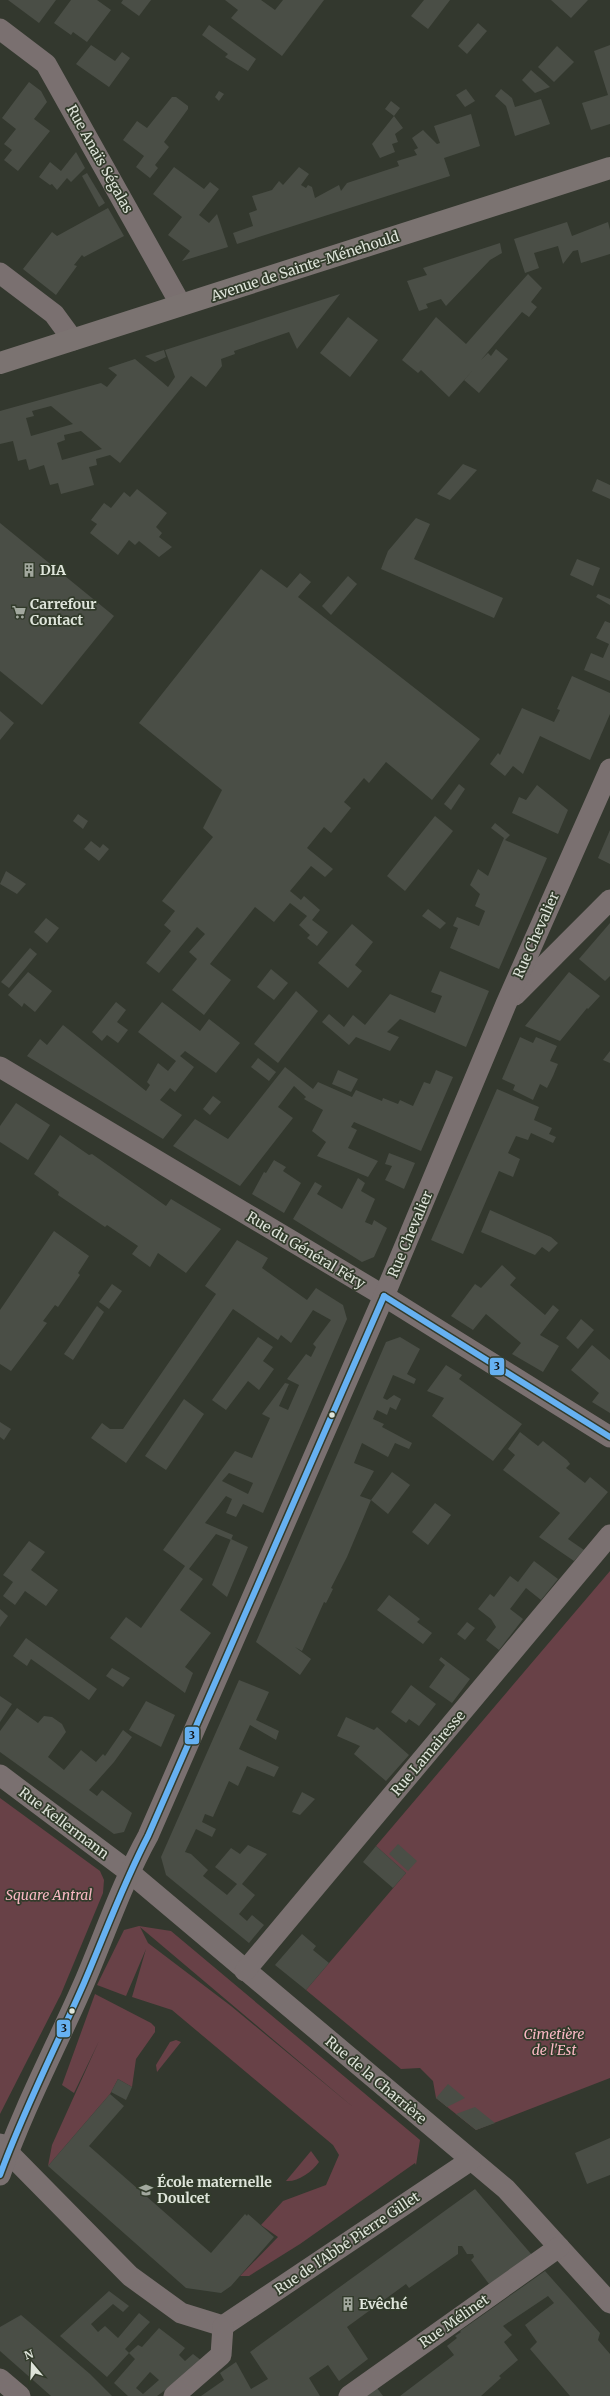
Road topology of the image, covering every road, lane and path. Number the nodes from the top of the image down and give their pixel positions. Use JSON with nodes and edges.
{"nodes":[{"id":1,"x":0,"y":29,"type":"edge"},
{"id":2,"x":610,"y":168,"type":"edge"},
{"id":3,"x":0,"y":273,"type":"edge"},
{"id":4,"x":181,"y":305,"type":"junction"},
{"id":5,"x":73,"y":340,"type":"junction"},
{"id":6,"x":0,"y":363,"type":"edge"},
{"id":7,"x":610,"y":769,"type":"edge"},
{"id":8,"x":610,"y":900,"type":"edge"},
{"id":9,"x":506,"y":1004,"type":"junction"},
{"id":10,"x":0,"y":1067,"type":"edge"},
{"id":11,"x":384,"y":1296,"type":"junction"},
{"id":12,"x":610,"y":1437,"type":"edge"},
{"id":13,"x":610,"y":1535,"type":"edge"},
{"id":14,"x":0,"y":1775,"type":"edge"},
{"id":15,"x":128,"y":1871,"type":"junction"},
{"id":16,"x":246,"y":1971,"type":"junction"},
{"id":17,"x":4,"y":2147,"type":"edge"},
{"id":18,"x":471,"y":2160,"type":"junction"},
{"id":19,"x":0,"y":2175,"type":"edge"},
{"id":20,"x":559,"y":2247,"type":"junction"},
{"id":21,"x":610,"y":2303,"type":"edge"},
{"id":22,"x":223,"y":2326,"type":"junction"},
{"id":23,"x":0,"y":2379,"type":"edge"},
{"id":24,"x":20,"y":2396,"type":"edge"},
{"id":25,"x":174,"y":2396,"type":"edge"},
{"id":26,"x":349,"y":2396,"type":"edge"}],
"edges":[{"from":1,"to":4,"type":"street","name":"Rue Anaïs Ségalas"},
{"from":2,"to":4,"type":"main road","name":"Avenue de Sainte-Ménehould"},
{"from":3,"to":5,"type":"street"},
{"from":4,"to":5,"type":"main road","name":"Avenue de Sainte-Ménehould"},
{"from":5,"to":6,"type":"main road","name":"Avenue de Sainte-Ménehould"},
{"from":7,"to":9,"type":"street","name":"Rue Chevalier"},
{"from":8,"to":9,"type":"street"},
{"from":9,"to":11,"type":"street","name":"Rue Chevalier"},
{"from":10,"to":11,"type":"street","name":"Rue du Général Féry"},
{"from":11,"to":12,"type":"street","name":"Rue du Général Féry"},
{"from":11,"to":15,"type":"street","name":"Rue Chevalier"},
{"from":13,"to":16,"type":"street","name":"Rue Lamairesse"},
{"from":14,"to":15,"type":"street","name":"Rue Kellermann"},
{"from":15,"to":16,"type":"street","name":"Rue de la Charrière"},
{"from":15,"to":17,"type":"street","name":"Rue Chevalier"},
{"from":16,"to":18,"type":"street","name":"Rue de la Charrière"},
{"from":17,"to":19,"type":"street","name":"Rue Chevalier"},
{"from":17,"to":22,"type":"street"},
{"from":18,"to":20,"type":"street","name":"Rue de la Charrière"},
{"from":18,"to":22,"type":"street","name":"Rue de l'Abbé Pierre Gillet"},
{"from":20,"to":21,"type":"street","name":"Rue de la Charrière"},
{"from":20,"to":26,"type":"street","name":"Rue Mélinet"},
{"from":22,"to":25,"type":"street"},
{"from":23,"to":24,"type":"street"}]}
